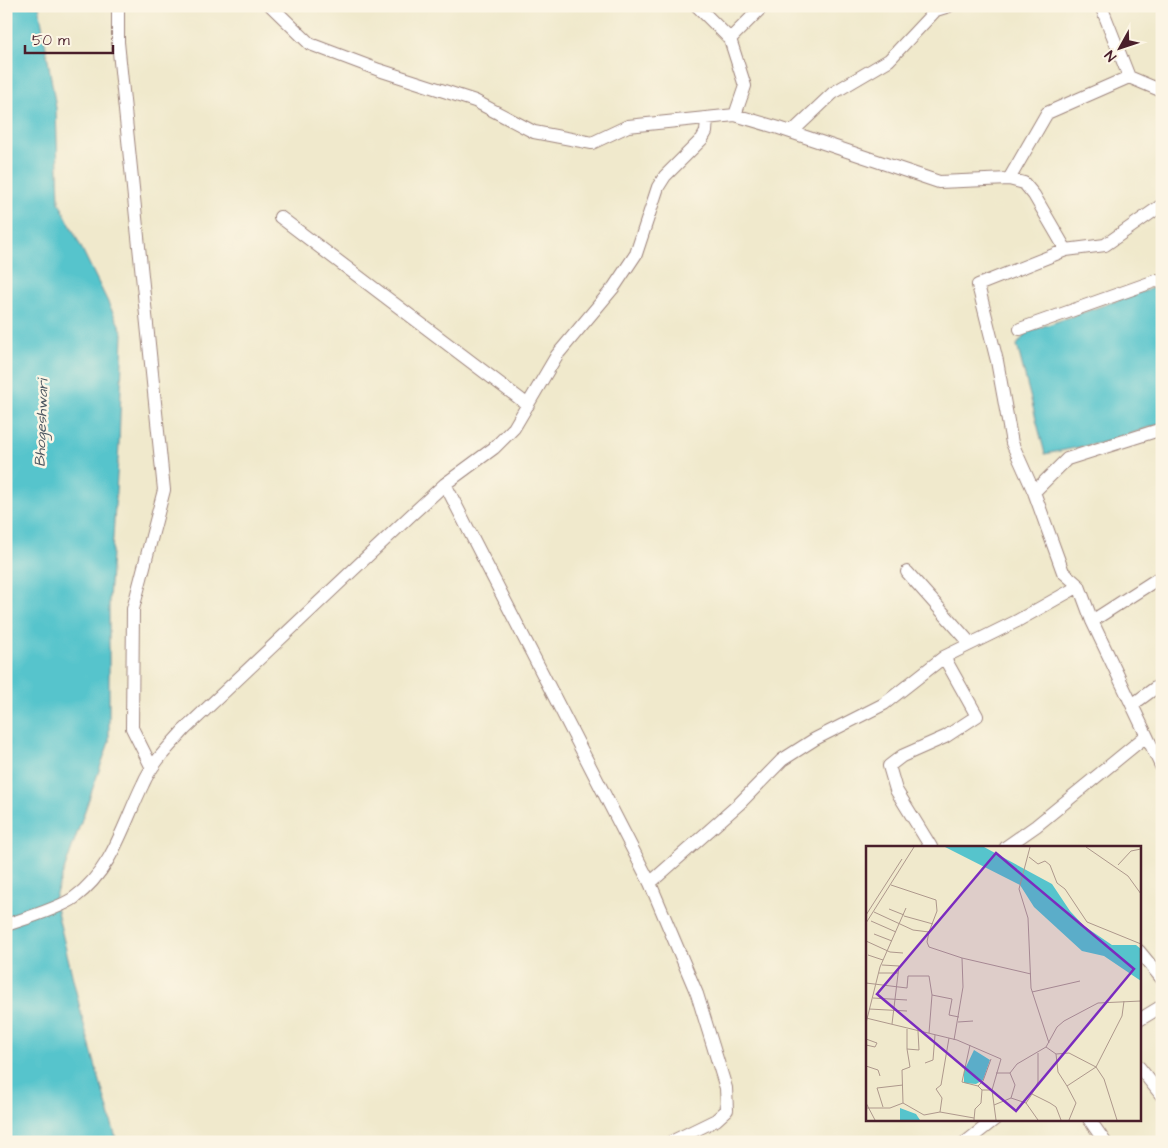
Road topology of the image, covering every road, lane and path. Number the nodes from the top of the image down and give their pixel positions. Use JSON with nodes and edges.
{"nodes":[{"id":1,"x":118,"y":6,"type":"edge"},
{"id":2,"x":271,"y":6,"type":"edge"},
{"id":3,"x":697,"y":6,"type":"edge"},
{"id":4,"x":763,"y":6,"type":"edge"},
{"id":5,"x":949,"y":6,"type":"edge"},
{"id":6,"x":1101,"y":6,"type":"edge"},
{"id":7,"x":730,"y":39,"type":"junction"},
{"id":8,"x":1129,"y":77,"type":"junction"},
{"id":9,"x":1162,"y":91,"type":"edge"},
{"id":10,"x":735,"y":115,"type":"junction"},
{"id":11,"x":707,"y":118,"type":"junction"},
{"id":12,"x":792,"y":132,"type":"junction"},
{"id":13,"x":1010,"y":179,"type":"junction"},
{"id":14,"x":1162,"y":204,"type":"edge"},
{"id":15,"x":280,"y":217,"type":"dead end"},
{"id":16,"x":1066,"y":250,"type":"junction"},
{"id":17,"x":1162,"y":282,"type":"edge"},
{"id":18,"x":1020,"y":329,"type":"dead end"},
{"id":19,"x":528,"y":405,"type":"junction"},
{"id":20,"x":1162,"y":429,"type":"edge"},
{"id":21,"x":445,"y":484,"type":"junction"},
{"id":22,"x":1034,"y":492,"type":"junction"},
{"id":23,"x":907,"y":572,"type":"dead end"},
{"id":24,"x":1162,"y":576,"type":"edge"},
{"id":25,"x":1079,"y":586,"type":"junction"},
{"id":26,"x":1092,"y":621,"type":"junction"},
{"id":27,"x":970,"y":643,"type":"junction"},
{"id":28,"x":944,"y":657,"type":"junction"},
{"id":29,"x":1162,"y":683,"type":"edge"},
{"id":30,"x":1132,"y":705,"type":"junction"},
{"id":31,"x":1146,"y":736,"type":"junction"},
{"id":32,"x":152,"y":768,"type":"junction"},
{"id":33,"x":1162,"y":768,"type":"edge"},
{"id":34,"x":929,"y":846,"type":"edge"},
{"id":35,"x":1007,"y":846,"type":"edge"},
{"id":36,"x":650,"y":883,"type":"junction"},
{"id":37,"x":6,"y":925,"type":"edge"},
{"id":38,"x":1140,"y":952,"type":"edge"},
{"id":39,"x":1162,"y":979,"type":"edge"},
{"id":40,"x":1162,"y":1006,"type":"edge"},
{"id":41,"x":1140,"y":1019,"type":"edge"},
{"id":42,"x":1140,"y":1068,"type":"edge"},
{"id":43,"x":1162,"y":1096,"type":"edge"},
{"id":44,"x":994,"y":1120,"type":"edge"},
{"id":45,"x":1090,"y":1120,"type":"edge"},
{"id":46,"x":981,"y":1138,"type":"edge"},
{"id":47,"x":671,"y":1142,"type":"edge"},
{"id":48,"x":966,"y":1142,"type":"edge"},
{"id":49,"x":1105,"y":1142,"type":"edge"}],
"edges":[{"from":1,"to":32,"type":"street"},
{"from":2,"to":11,"type":"street"},
{"from":3,"to":7,"type":"street"},
{"from":4,"to":7,"type":"street"},
{"from":5,"to":12,"type":"street"},
{"from":6,"to":8,"type":"street"},
{"from":7,"to":10,"type":"street"},
{"from":8,"to":9,"type":"street"},
{"from":8,"to":13,"type":"street"},
{"from":10,"to":11,"type":"street"},
{"from":10,"to":12,"type":"street"},
{"from":11,"to":19,"type":"street"},
{"from":12,"to":13,"type":"street"},
{"from":13,"to":16,"type":"street"},
{"from":14,"to":16,"type":"street"},
{"from":15,"to":19,"type":"street"},
{"from":16,"to":22,"type":"street"},
{"from":17,"to":18,"type":"street"},
{"from":19,"to":21,"type":"street"},
{"from":20,"to":22,"type":"street"},
{"from":21,"to":32,"type":"street"},
{"from":21,"to":36,"type":"street"},
{"from":22,"to":25,"type":"street"},
{"from":23,"to":27,"type":"street"},
{"from":24,"to":26,"type":"street"},
{"from":25,"to":26,"type":"street"},
{"from":25,"to":27,"type":"street"},
{"from":26,"to":30,"type":"street"},
{"from":27,"to":28,"type":"street"},
{"from":28,"to":34,"type":"street"},
{"from":28,"to":36,"type":"street"},
{"from":29,"to":30,"type":"street"},
{"from":30,"to":31,"type":"street"},
{"from":31,"to":33,"type":"street"},
{"from":31,"to":35,"type":"street"},
{"from":32,"to":37,"type":"street"},
{"from":36,"to":47,"type":"street"},
{"from":38,"to":39,"type":"street"},
{"from":40,"to":41,"type":"street"},
{"from":42,"to":43,"type":"street"},
{"from":44,"to":46,"type":"street"},
{"from":45,"to":49,"type":"street"},
{"from":46,"to":48,"type":"street"}]}
